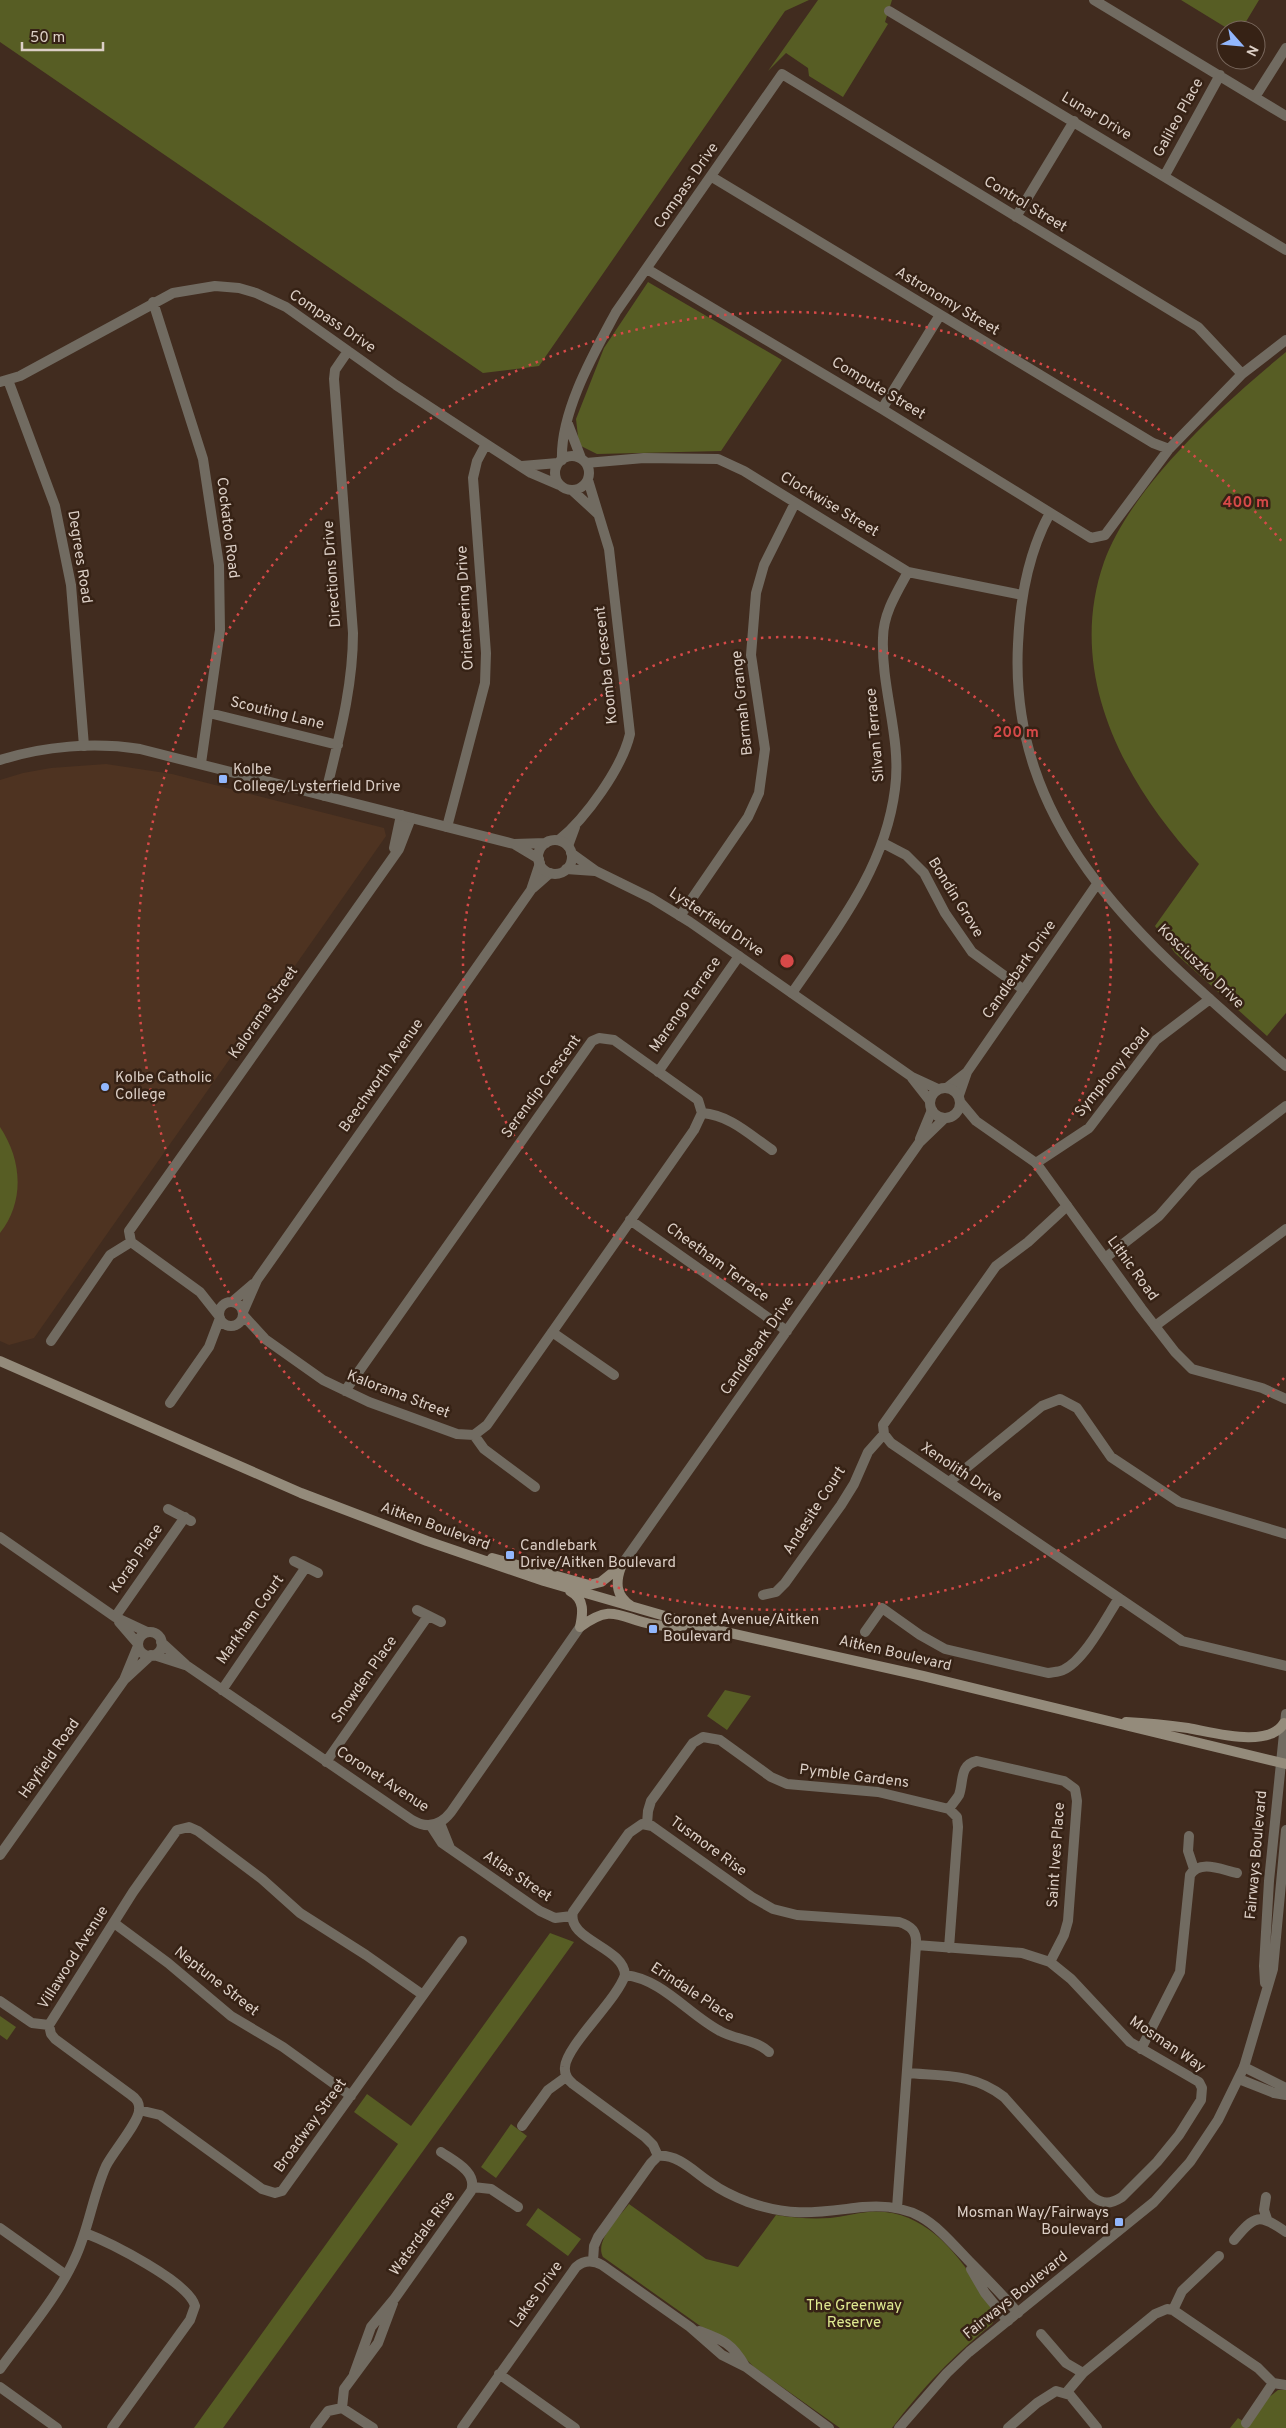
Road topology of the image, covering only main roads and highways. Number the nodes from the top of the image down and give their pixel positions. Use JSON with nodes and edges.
{"nodes":[{"id":1,"x":0,"y":1361,"type":"edge"},
{"id":2,"x":448,"y":1548,"type":"junction"},
{"id":3,"x":558,"y":1585,"type":"junction"},
{"id":4,"x":634,"y":1608,"type":"junction"},
{"id":5,"x":703,"y":1627,"type":"junction"},
{"id":6,"x":1285,"y":1718,"type":"edge"},
{"id":7,"x":1105,"y":1722,"type":"junction"},
{"id":8,"x":1283,"y":1764,"type":"edge"}],
"edges":[{"from":1,"to":2,"type":"main road","name":"Aitken Boulevard"},
{"from":2,"to":3,"type":"main road","name":"Aitken Boulevard"},
{"from":2,"to":4,"type":"main road"},
{"from":3,"to":4,"type":"main road","name":"Aitken Boulevard"},
{"from":3,"to":5,"type":"main road"},
{"from":4,"to":5,"type":"main road","name":"Aitken Boulevard"},
{"from":5,"to":7,"type":"main road","name":"Aitken Boulevard"},
{"from":6,"to":7,"type":"main road"},
{"from":7,"to":8,"type":"main road","name":"Aitken Boulevard"}]}
